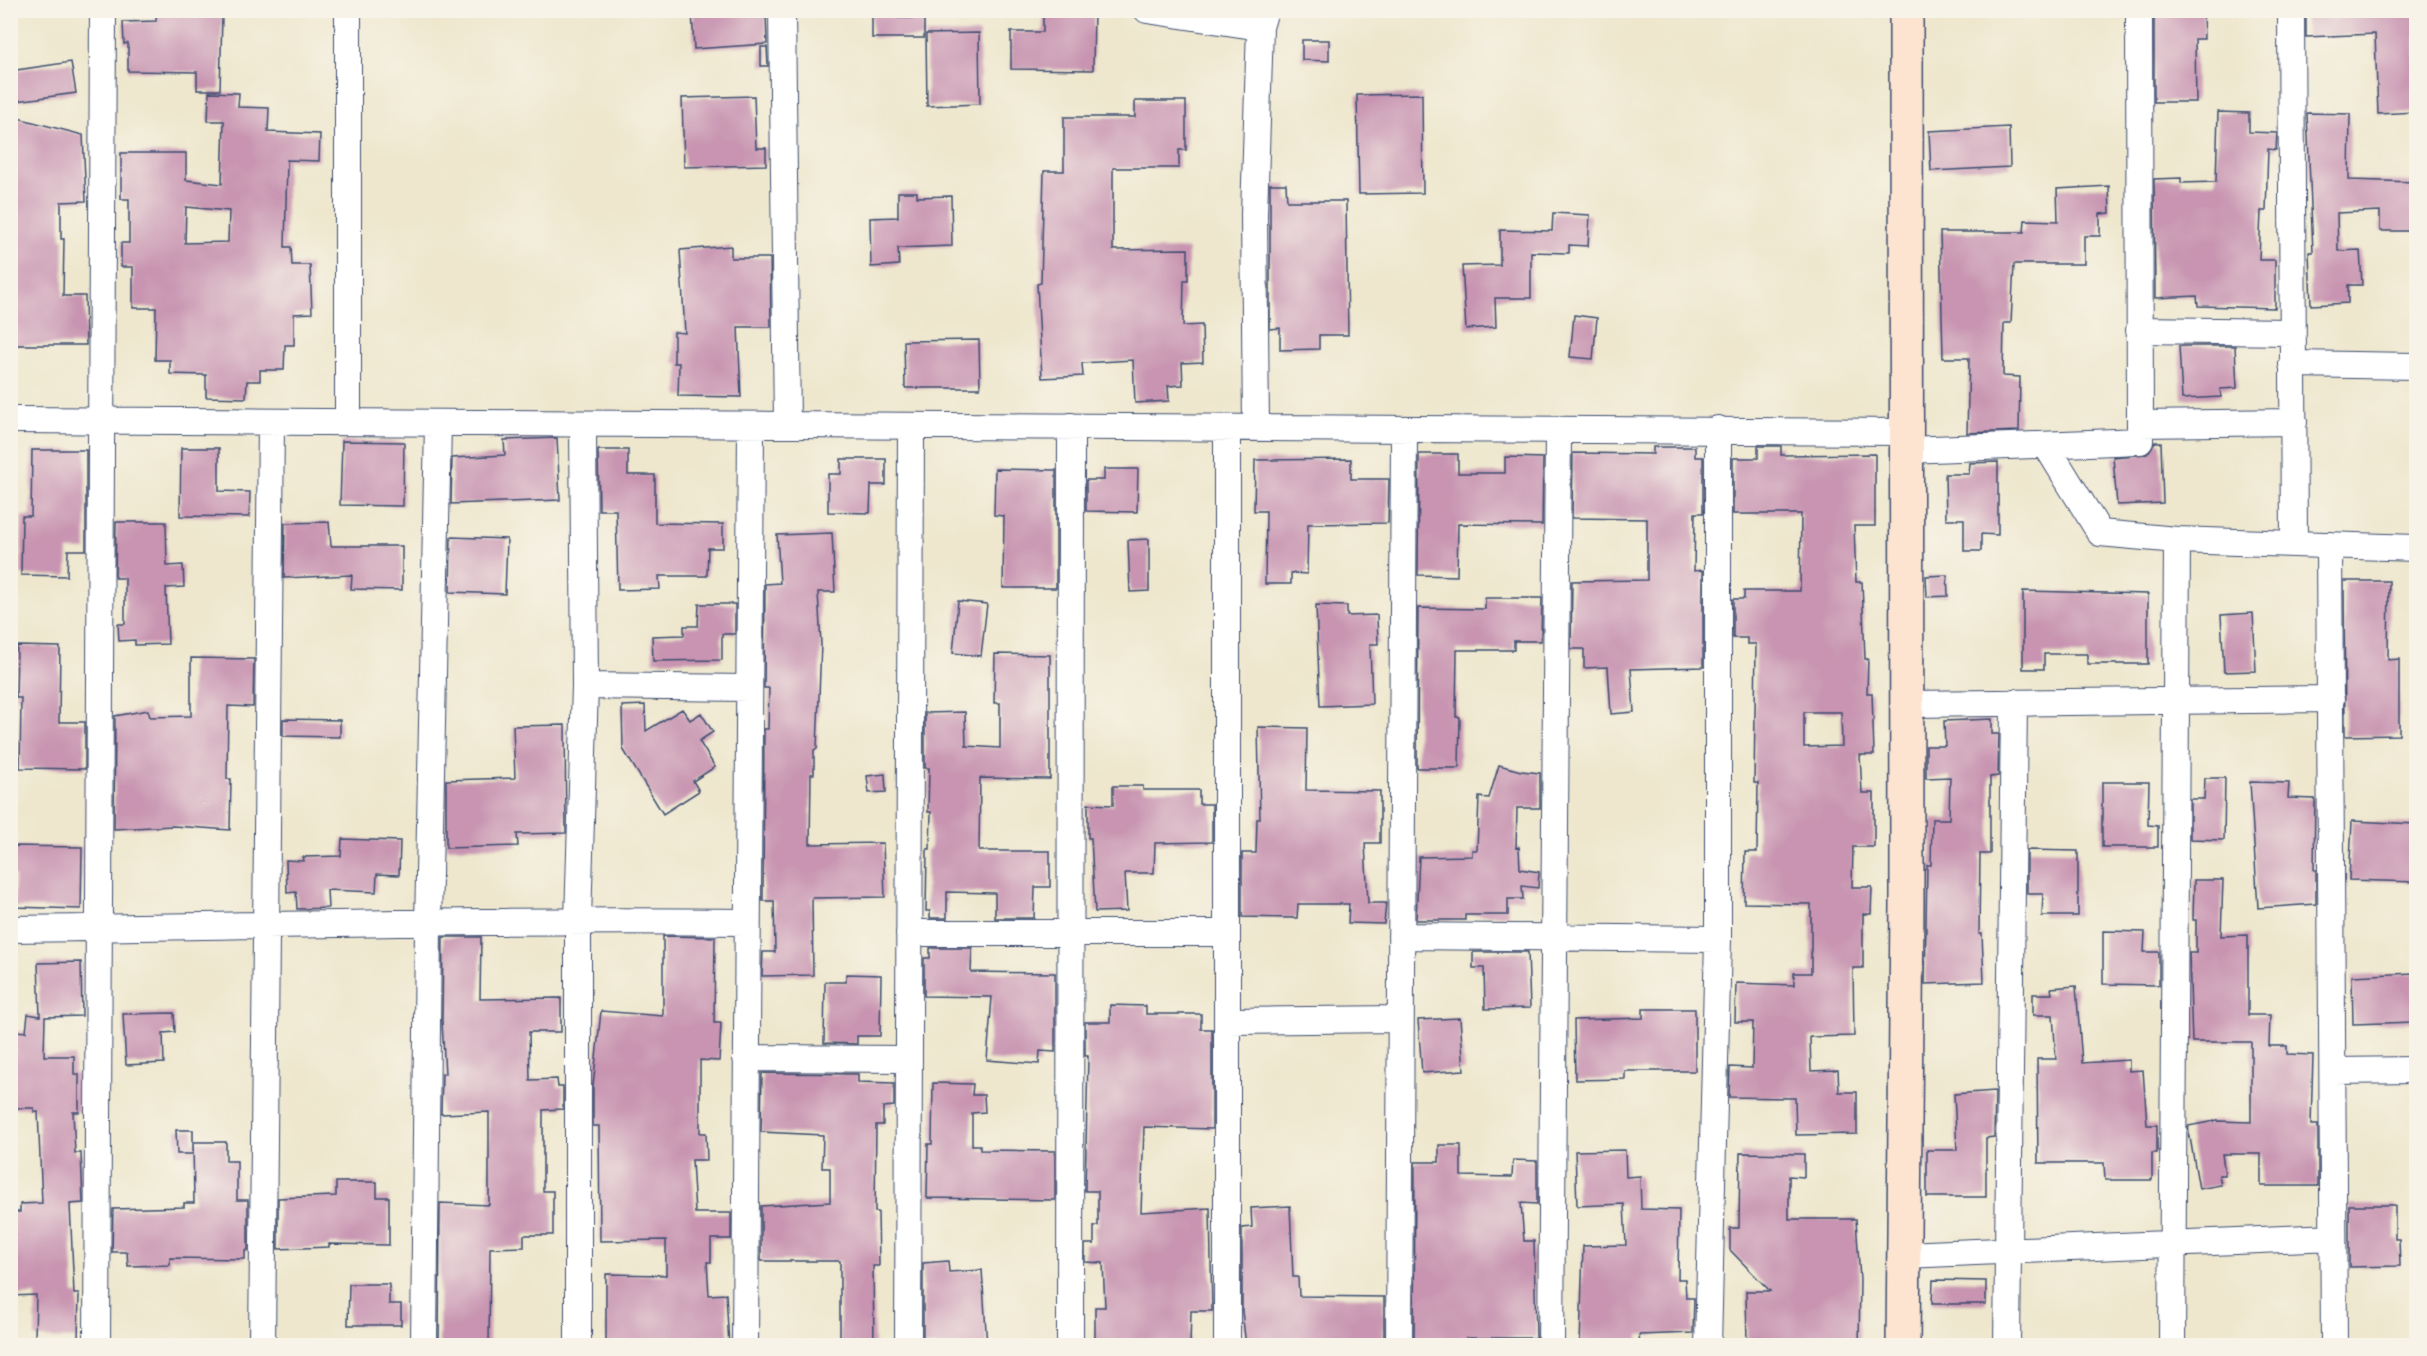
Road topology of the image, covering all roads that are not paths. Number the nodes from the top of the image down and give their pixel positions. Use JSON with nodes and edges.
{"nodes":[{"id":1,"x":104,"y":10,"type":"edge"},
{"id":2,"x":348,"y":10,"type":"edge"},
{"id":3,"x":782,"y":10,"type":"edge"},
{"id":4,"x":1147,"y":10,"type":"edge"},
{"id":5,"x":1906,"y":10,"type":"edge"},
{"id":6,"x":2139,"y":10,"type":"edge"},
{"id":7,"x":2291,"y":10,"type":"edge"},
{"id":8,"x":1262,"y":19,"type":"edge"},
{"id":9,"x":2139,"y":330,"type":"junction"},
{"id":10,"x":2292,"y":332,"type":"junction"},
{"id":11,"x":2292,"y":364,"type":"junction"},
{"id":12,"x":2416,"y":366,"type":"edge"},
{"id":13,"x":10,"y":420,"type":"edge"},
{"id":14,"x":102,"y":421,"type":"junction"},
{"id":15,"x":271,"y":422,"type":"junction"},
{"id":16,"x":348,"y":422,"type":"junction"},
{"id":17,"x":438,"y":423,"type":"junction"},
{"id":18,"x":2294,"y":423,"type":"junction"},
{"id":19,"x":583,"y":424,"type":"junction"},
{"id":20,"x":2140,"y":424,"type":"junction"},
{"id":21,"x":751,"y":425,"type":"junction"},
{"id":22,"x":787,"y":425,"type":"junction"},
{"id":23,"x":910,"y":426,"type":"junction"},
{"id":24,"x":1071,"y":426,"type":"junction"},
{"id":25,"x":1227,"y":428,"type":"junction"},
{"id":26,"x":1256,"y":428,"type":"junction"},
{"id":27,"x":1404,"y":429,"type":"junction"},
{"id":28,"x":1718,"y":429,"type":"junction"},
{"id":29,"x":1558,"y":430,"type":"junction"},
{"id":30,"x":1908,"y":441,"type":"junction"},
{"id":31,"x":2046,"y":445,"type":"junction"},
{"id":32,"x":2177,"y":540,"type":"junction"},
{"id":33,"x":2294,"y":544,"type":"junction"},
{"id":34,"x":2329,"y":545,"type":"junction"},
{"id":35,"x":2416,"y":548,"type":"edge"},
{"id":36,"x":585,"y":686,"type":"junction"},
{"id":37,"x":748,"y":688,"type":"junction"},
{"id":38,"x":2331,"y":699,"type":"junction"},
{"id":39,"x":2176,"y":701,"type":"junction"},
{"id":40,"x":2014,"y":702,"type":"junction"},
{"id":41,"x":1907,"y":704,"type":"junction"},
{"id":42,"x":578,"y":920,"type":"junction"},
{"id":43,"x":746,"y":922,"type":"junction"},
{"id":44,"x":428,"y":925,"type":"junction"},
{"id":45,"x":266,"y":926,"type":"junction"},
{"id":46,"x":99,"y":928,"type":"junction"},
{"id":47,"x":10,"y":929,"type":"edge"},
{"id":48,"x":909,"y":933,"type":"junction"},
{"id":49,"x":1070,"y":933,"type":"junction"},
{"id":50,"x":1227,"y":933,"type":"junction"},
{"id":51,"x":1401,"y":936,"type":"junction"},
{"id":52,"x":1554,"y":939,"type":"junction"},
{"id":53,"x":1718,"y":939,"type":"junction"},
{"id":54,"x":1400,"y":1019,"type":"junction"},
{"id":55,"x":1227,"y":1021,"type":"junction"},
{"id":56,"x":746,"y":1058,"type":"junction"},
{"id":57,"x":909,"y":1059,"type":"junction"},
{"id":58,"x":2416,"y":1070,"type":"edge"},
{"id":59,"x":2333,"y":1071,"type":"junction"},
{"id":60,"x":2333,"y":1237,"type":"junction"},
{"id":61,"x":2172,"y":1244,"type":"junction"},
{"id":62,"x":2008,"y":1250,"type":"junction"},
{"id":63,"x":1904,"y":1255,"type":"junction"},
{"id":64,"x":97,"y":1346,"type":"edge"},
{"id":65,"x":262,"y":1346,"type":"edge"},
{"id":66,"x":424,"y":1346,"type":"edge"},
{"id":67,"x":578,"y":1346,"type":"edge"},
{"id":68,"x":745,"y":1346,"type":"edge"},
{"id":69,"x":908,"y":1346,"type":"edge"},
{"id":70,"x":1070,"y":1346,"type":"edge"},
{"id":71,"x":1227,"y":1346,"type":"edge"},
{"id":72,"x":1399,"y":1346,"type":"edge"},
{"id":73,"x":1551,"y":1346,"type":"edge"},
{"id":74,"x":1707,"y":1346,"type":"edge"},
{"id":75,"x":1903,"y":1346,"type":"edge"},
{"id":76,"x":2007,"y":1346,"type":"edge"},
{"id":77,"x":2172,"y":1346,"type":"edge"},
{"id":78,"x":2334,"y":1346,"type":"edge"}],
"edges":[{"from":1,"to":14,"type":"street"},
{"from":2,"to":16,"type":"street"},
{"from":3,"to":22,"type":"street"},
{"from":4,"to":8,"type":"street"},
{"from":5,"to":30,"type":"street"},
{"from":6,"to":9,"type":"street"},
{"from":7,"to":10,"type":"street"},
{"from":8,"to":26,"type":"street"},
{"from":9,"to":10,"type":"street"},
{"from":9,"to":20,"type":"street"},
{"from":10,"to":11,"type":"street"},
{"from":11,"to":12,"type":"street"},
{"from":11,"to":18,"type":"street"},
{"from":13,"to":14,"type":"street"},
{"from":14,"to":15,"type":"street"},
{"from":14,"to":46,"type":"street"},
{"from":15,"to":16,"type":"street"},
{"from":15,"to":45,"type":"street"},
{"from":16,"to":17,"type":"street"},
{"from":17,"to":19,"type":"street"},
{"from":17,"to":44,"type":"street"},
{"from":18,"to":20,"type":"street"},
{"from":18,"to":33,"type":"street"},
{"from":19,"to":21,"type":"street"},
{"from":19,"to":36,"type":"street"},
{"from":20,"to":31,"type":"street"},
{"from":21,"to":22,"type":"street"},
{"from":21,"to":37,"type":"street"},
{"from":22,"to":23,"type":"street"},
{"from":23,"to":24,"type":"street"},
{"from":23,"to":48,"type":"street"},
{"from":24,"to":25,"type":"street"},
{"from":24,"to":49,"type":"street"},
{"from":25,"to":26,"type":"street"},
{"from":25,"to":50,"type":"street"},
{"from":26,"to":27,"type":"street"},
{"from":27,"to":29,"type":"street"},
{"from":27,"to":51,"type":"street"},
{"from":28,"to":29,"type":"street"},
{"from":28,"to":30,"type":"street"},
{"from":28,"to":53,"type":"street"},
{"from":29,"to":52,"type":"street"},
{"from":30,"to":31,"type":"street"},
{"from":30,"to":41,"type":"street"},
{"from":31,"to":32,"type":"street"},
{"from":32,"to":33,"type":"street"},
{"from":32,"to":39,"type":"street"},
{"from":33,"to":34,"type":"street"},
{"from":34,"to":35,"type":"street"},
{"from":34,"to":38,"type":"street"},
{"from":36,"to":37,"type":"street"},
{"from":36,"to":42,"type":"street"},
{"from":37,"to":43,"type":"street"},
{"from":38,"to":39,"type":"street"},
{"from":38,"to":59,"type":"street"},
{"from":39,"to":40,"type":"street"},
{"from":39,"to":61,"type":"street"},
{"from":40,"to":41,"type":"street"},
{"from":40,"to":62,"type":"street"},
{"from":41,"to":63,"type":"street"},
{"from":42,"to":43,"type":"street"},
{"from":42,"to":44,"type":"street"},
{"from":42,"to":67,"type":"street"},
{"from":43,"to":56,"type":"street"},
{"from":44,"to":45,"type":"street"},
{"from":44,"to":66,"type":"street"},
{"from":45,"to":46,"type":"street"},
{"from":45,"to":65,"type":"street"},
{"from":46,"to":47,"type":"street"},
{"from":46,"to":64,"type":"street"},
{"from":48,"to":49,"type":"street"},
{"from":48,"to":57,"type":"street"},
{"from":49,"to":50,"type":"street"},
{"from":49,"to":70,"type":"street"},
{"from":50,"to":55,"type":"street"},
{"from":51,"to":52,"type":"street"},
{"from":51,"to":54,"type":"street"},
{"from":52,"to":53,"type":"street"},
{"from":52,"to":73,"type":"street"},
{"from":53,"to":74,"type":"street"},
{"from":54,"to":55,"type":"street"},
{"from":54,"to":72,"type":"street"},
{"from":55,"to":71,"type":"street"},
{"from":56,"to":57,"type":"street"},
{"from":56,"to":68,"type":"street"},
{"from":57,"to":69,"type":"street"},
{"from":58,"to":59,"type":"street"},
{"from":59,"to":60,"type":"street"},
{"from":60,"to":61,"type":"street"},
{"from":60,"to":78,"type":"street"},
{"from":61,"to":62,"type":"street"},
{"from":61,"to":77,"type":"street"},
{"from":62,"to":63,"type":"street"},
{"from":62,"to":76,"type":"street"},
{"from":63,"to":75,"type":"street"}]}
